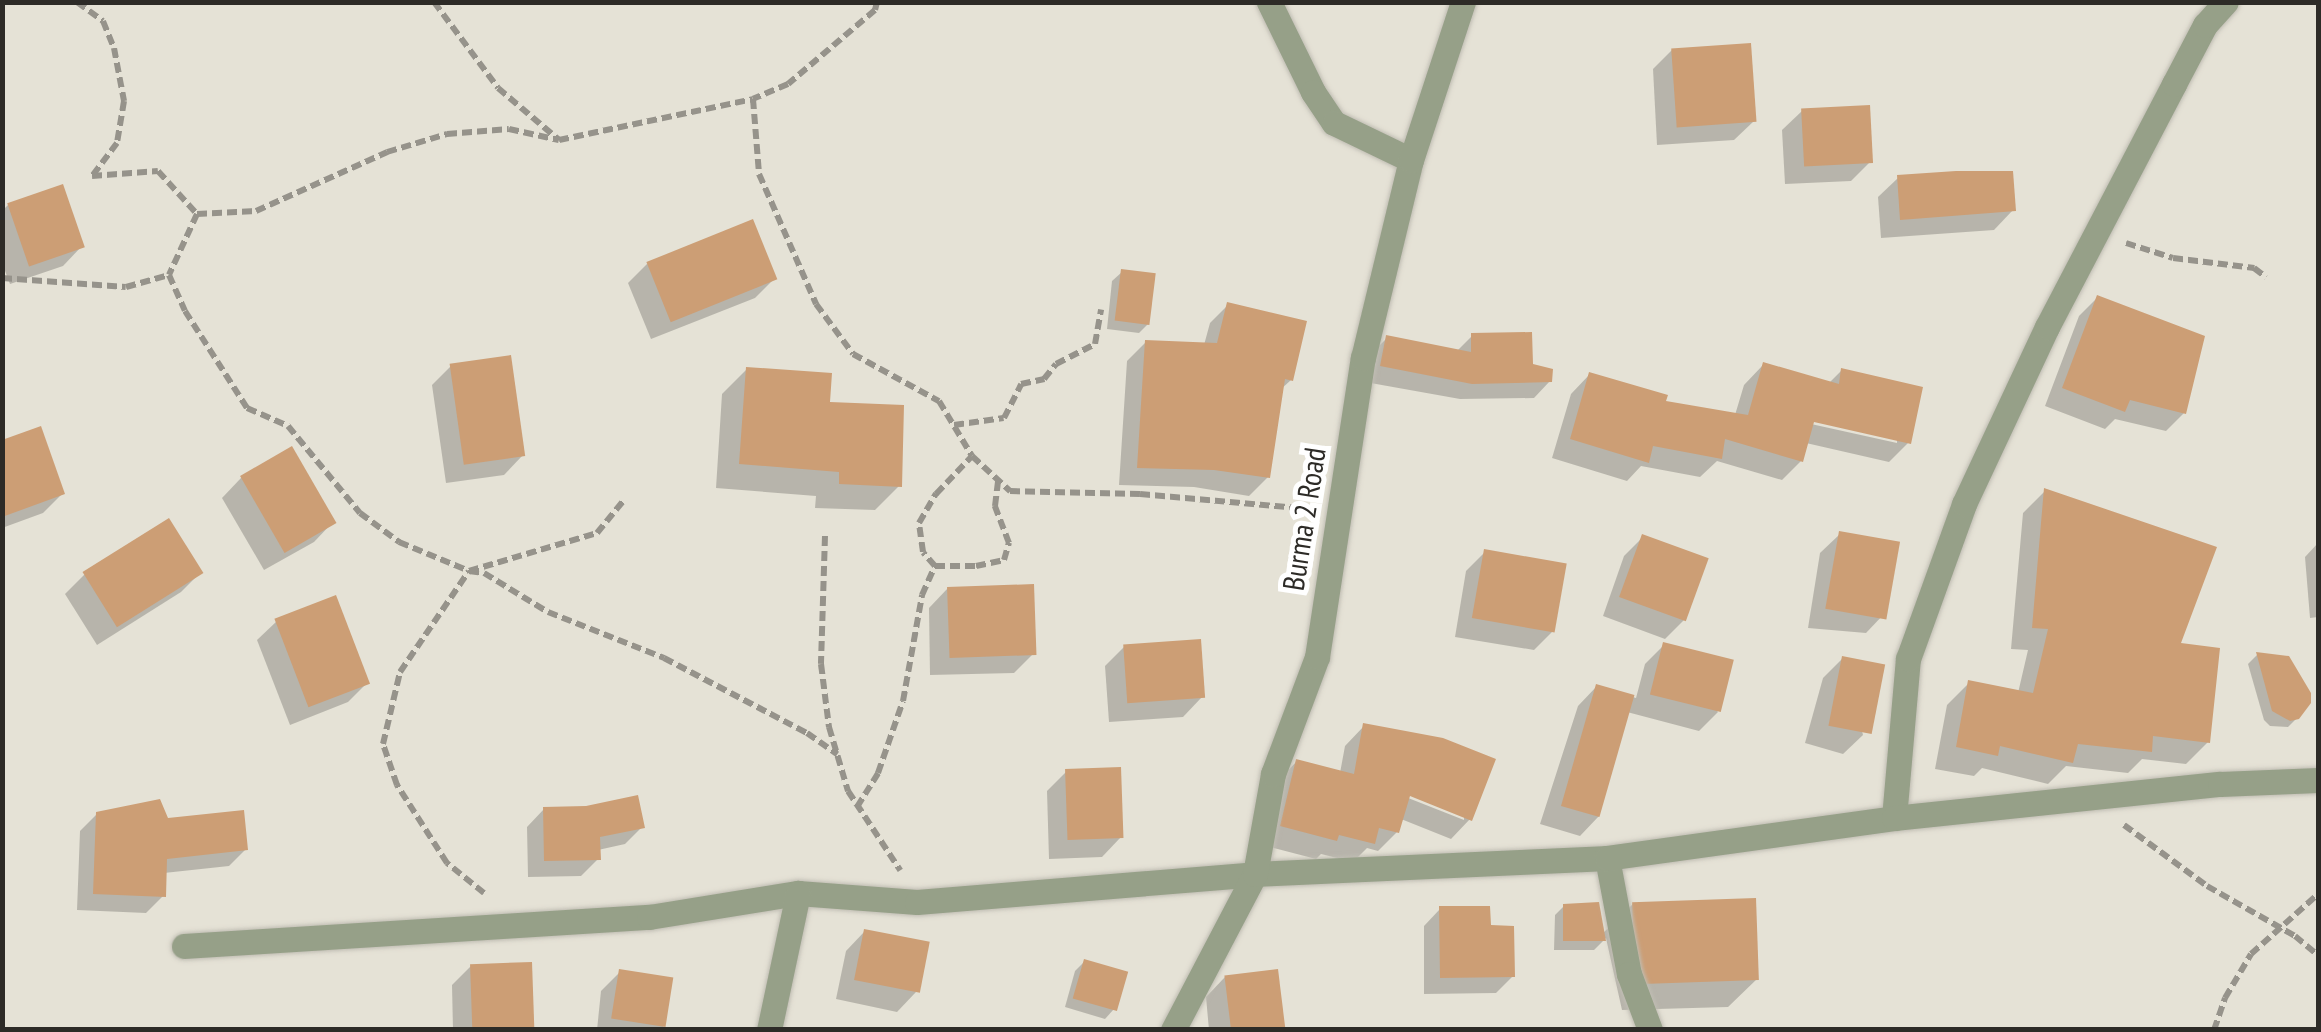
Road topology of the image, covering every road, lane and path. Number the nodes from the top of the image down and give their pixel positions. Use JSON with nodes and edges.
{"nodes":[{"id":1,"x":77,"y":2,"type":"edge"},
{"id":2,"x":434,"y":2,"type":"edge"},
{"id":3,"x":877,"y":2,"type":"edge"},
{"id":4,"x":1269,"y":2,"type":"edge"},
{"id":5,"x":1463,"y":2,"type":"edge"},
{"id":6,"x":2226,"y":2,"type":"edge"},
{"id":7,"x":753,"y":99,"type":"junction"},
{"id":8,"x":558,"y":140,"type":"junction"},
{"id":9,"x":1411,"y":160,"type":"junction"},
{"id":10,"x":197,"y":214,"type":"junction"},
{"id":11,"x":2098,"y":230,"type":"junction"},
{"id":12,"x":169,"y":275,"type":"junction"},
{"id":13,"x":2266,"y":277,"type":"dead end"},
{"id":14,"x":2,"y":278,"type":"edge"},
{"id":15,"x":1101,"y":310,"type":"dead end"},
{"id":16,"x":954,"y":425,"type":"junction"},
{"id":17,"x":972,"y":456,"type":"junction"},
{"id":18,"x":998,"y":480,"type":"junction"},
{"id":19,"x":624,"y":500,"type":"dead end"},
{"id":20,"x":1336,"y":512,"type":"junction"},
{"id":21,"x":824,"y":536,"type":"dead end"},
{"id":22,"x":934,"y":566,"type":"junction"},
{"id":23,"x":469,"y":570,"type":"junction"},
{"id":24,"x":837,"y":754,"type":"junction"},
{"id":25,"x":2318,"y":780,"type":"edge"},
{"id":26,"x":2102,"y":796,"type":"junction"},
{"id":27,"x":858,"y":807,"type":"junction"},
{"id":28,"x":1894,"y":818,"type":"junction"},
{"id":29,"x":1607,"y":858,"type":"junction"},
{"id":30,"x":1255,"y":874,"type":"junction"},
{"id":31,"x":798,"y":893,"type":"junction"},
{"id":32,"x":2318,"y":894,"type":"edge"},
{"id":33,"x":917,"y":902,"type":"junction"},
{"id":34,"x":530,"y":924,"type":"junction"},
{"id":35,"x":2282,"y":928,"type":"junction"},
{"id":36,"x":184,"y":946,"type":"dead end"},
{"id":37,"x":2318,"y":955,"type":"edge"},
{"id":38,"x":768,"y":1030,"type":"edge"},
{"id":39,"x":1173,"y":1030,"type":"edge"},
{"id":40,"x":1650,"y":1030,"type":"edge"},
{"id":41,"x":2214,"y":1030,"type":"edge"}],
"edges":[{"from":1,"to":10,"type":"path"},
{"from":2,"to":8,"type":"path"},
{"from":3,"to":7,"type":"path"},
{"from":4,"to":9,"type":"street"},
{"from":5,"to":9,"type":"street","name":"Burma 2 Road"},
{"from":6,"to":11,"type":"street"},
{"from":7,"to":8,"type":"path"},
{"from":7,"to":16,"type":"path"},
{"from":8,"to":10,"type":"path"},
{"from":9,"to":20,"type":"street","name":"Burma 2 Road"},
{"from":10,"to":12,"type":"path"},
{"from":11,"to":13,"type":"path"},
{"from":11,"to":28,"type":"street"},
{"from":12,"to":14,"type":"path"},
{"from":12,"to":23,"type":"path"},
{"from":15,"to":16,"type":"path"},
{"from":16,"to":17,"type":"path"},
{"from":17,"to":18,"type":"path"},
{"from":17,"to":22,"type":"path"},
{"from":18,"to":20,"type":"path"},
{"from":18,"to":22,"type":"path"},
{"from":19,"to":23,"type":"path"},
{"from":20,"to":30,"type":"street","name":"Burma 2 Road"},
{"from":21,"to":24,"type":"path"},
{"from":22,"to":27,"type":"path"},
{"from":23,"to":24,"type":"path"},
{"from":23,"to":34,"type":"path"},
{"from":24,"to":27,"type":"path"},
{"from":25,"to":26,"type":"street"},
{"from":26,"to":28,"type":"street"},
{"from":26,"to":35,"type":"path"},
{"from":27,"to":33,"type":"path"},
{"from":28,"to":29,"type":"street"},
{"from":29,"to":30,"type":"street"},
{"from":29,"to":40,"type":"street"},
{"from":30,"to":33,"type":"street"},
{"from":30,"to":39,"type":"street","name":"Burma 2 Road"},
{"from":31,"to":33,"type":"street"},
{"from":31,"to":34,"type":"street"},
{"from":31,"to":38,"type":"street"},
{"from":32,"to":35,"type":"path"},
{"from":34,"to":36,"type":"street"},
{"from":35,"to":37,"type":"path"},
{"from":35,"to":41,"type":"path"}]}
